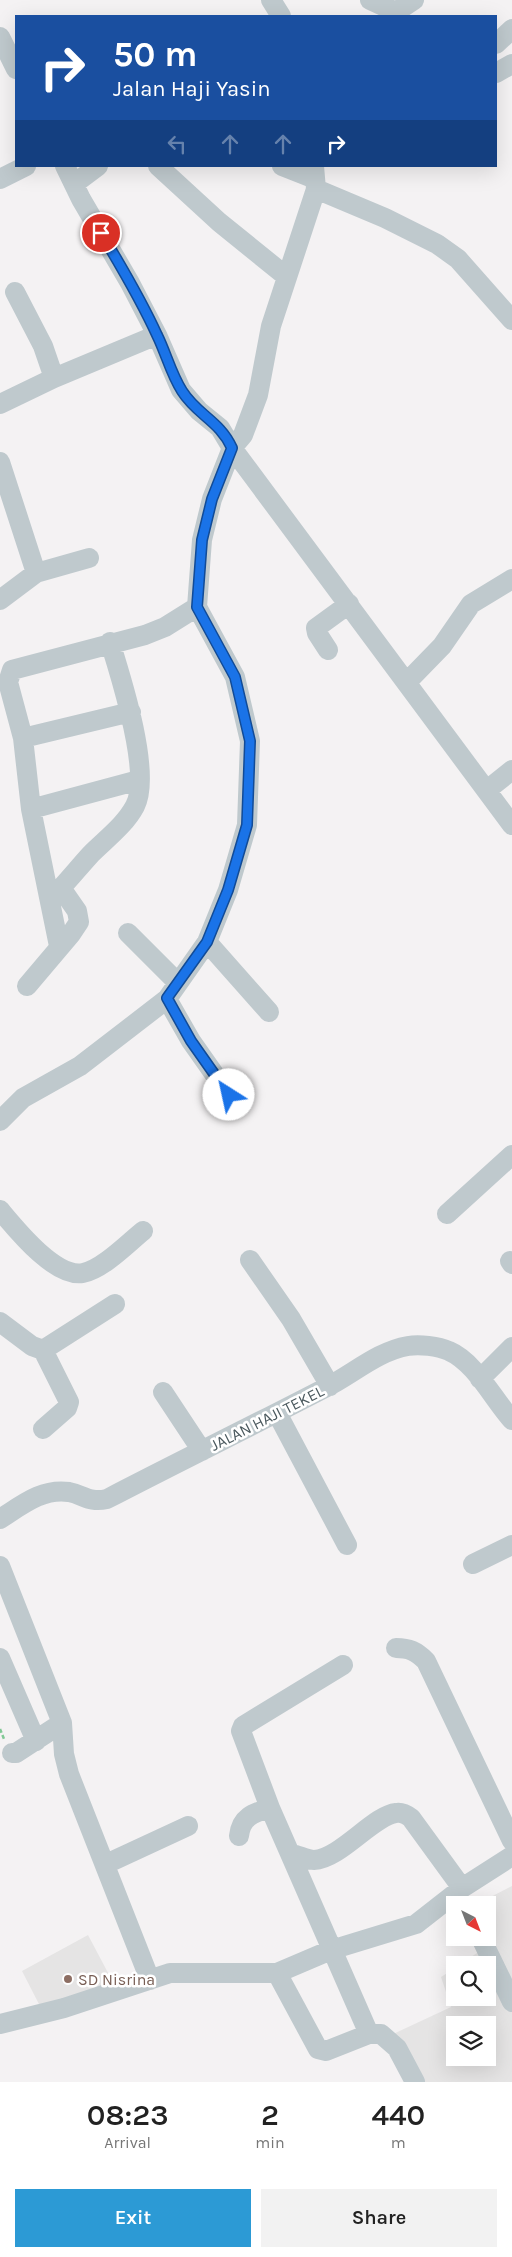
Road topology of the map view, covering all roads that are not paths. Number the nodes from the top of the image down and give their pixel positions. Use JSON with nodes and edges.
{"nodes":[{"id":1,"x":271,"y":0,"type":"edge"},
{"id":2,"x":370,"y":0,"type":"edge"},
{"id":3,"x":414,"y":0,"type":"edge"},
{"id":4,"x":280,"y":15,"type":"edge"},
{"id":5,"x":0,"y":37,"type":"edge"},
{"id":6,"x":512,"y":64,"type":"edge"},
{"id":7,"x":15,"y":67,"type":"edge"},
{"id":8,"x":497,"y":72,"type":"edge"},
{"id":9,"x":24,"y":167,"type":"edge"},
{"id":10,"x":66,"y":167,"type":"edge"},
{"id":11,"x":97,"y":167,"type":"edge"},
{"id":12,"x":159,"y":167,"type":"edge"},
{"id":13,"x":285,"y":167,"type":"edge"},
{"id":14,"x":315,"y":178,"type":"edge"},
{"id":15,"x":0,"y":179,"type":"edge"},
{"id":16,"x":74,"y":184,"type":"junction"},
{"id":17,"x":287,"y":277,"type":"junction"},
{"id":18,"x":15,"y":292,"type":"dead end"},
{"id":19,"x":512,"y":320,"type":"edge"},
{"id":20,"x":157,"y":335,"type":"junction"},
{"id":21,"x":54,"y":378,"type":"junction"},
{"id":22,"x":0,"y":404,"type":"edge"},
{"id":23,"x":232,"y":448,"type":"junction"},
{"id":24,"x":0,"y":462,"type":"edge"},
{"id":25,"x":6,"y":502,"type":"edge"},
{"id":26,"x":89,"y":558,"type":"dead end"},
{"id":27,"x":36,"y":573,"type":"junction"},
{"id":28,"x":512,"y":579,"type":"edge"},
{"id":29,"x":0,"y":600,"type":"edge"},
{"id":30,"x":349,"y":604,"type":"junction"},
{"id":31,"x":197,"y":607,"type":"junction"},
{"id":32,"x":110,"y":642,"type":"junction"},
{"id":33,"x":328,"y":650,"type":"dead end"},
{"id":34,"x":406,"y":682,"type":"junction"},
{"id":35,"x":131,"y":712,"type":"junction"},
{"id":36,"x":23,"y":738,"type":"junction"},
{"id":37,"x":512,"y":770,"type":"edge"},
{"id":38,"x":139,"y":780,"type":"junction"},
{"id":39,"x":487,"y":790,"type":"junction"},
{"id":40,"x":31,"y":809,"type":"junction"},
{"id":41,"x":512,"y":824,"type":"edge"},
{"id":42,"x":54,"y":892,"type":"junction"},
{"id":43,"x":128,"y":933,"type":"dead end"},
{"id":44,"x":207,"y":942,"type":"junction"},
{"id":45,"x":26,"y":986,"type":"dead end"},
{"id":46,"x":173,"y":991,"type":"junction"},
{"id":47,"x":269,"y":1012,"type":"dead end"},
{"id":48,"x":229,"y":1095,"type":"dead end"},
{"id":49,"x":0,"y":1121,"type":"edge"},
{"id":50,"x":512,"y":1155,"type":"edge"},
{"id":51,"x":0,"y":1210,"type":"edge"},
{"id":52,"x":447,"y":1214,"type":"dead end"},
{"id":53,"x":143,"y":1231,"type":"dead end"},
{"id":54,"x":250,"y":1260,"type":"dead end"},
{"id":55,"x":115,"y":1304,"type":"dead end"},
{"id":56,"x":0,"y":1322,"type":"edge"},
{"id":57,"x":512,"y":1347,"type":"edge"},
{"id":58,"x":43,"y":1350,"type":"junction"},
{"id":59,"x":480,"y":1379,"type":"junction"},
{"id":60,"x":330,"y":1386,"type":"junction"},
{"id":61,"x":164,"y":1392,"type":"dead end"},
{"id":62,"x":277,"y":1413,"type":"junction"},
{"id":63,"x":512,"y":1420,"type":"edge"},
{"id":64,"x":43,"y":1429,"type":"dead end"},
{"id":65,"x":202,"y":1451,"type":"junction"},
{"id":66,"x":0,"y":1519,"type":"edge"},
{"id":67,"x":347,"y":1545,"type":"dead end"},
{"id":68,"x":512,"y":1545,"type":"edge"},
{"id":69,"x":473,"y":1564,"type":"dead end"},
{"id":70,"x":0,"y":1566,"type":"edge"},
{"id":71,"x":396,"y":1648,"type":"dead end"},
{"id":72,"x":0,"y":1658,"type":"edge"},
{"id":73,"x":343,"y":1665,"type":"dead end"},
{"id":74,"x":62,"y":1723,"type":"junction"},
{"id":75,"x":36,"y":1740,"type":"junction"},
{"id":76,"x":12,"y":1753,"type":"dead end"},
{"id":77,"x":270,"y":1808,"type":"junction"},
{"id":78,"x":188,"y":1826,"type":"dead end"},
{"id":79,"x":239,"y":1836,"type":"dead end"},
{"id":80,"x":512,"y":1841,"type":"edge"},
{"id":81,"x":292,"y":1854,"type":"junction"},
{"id":82,"x":512,"y":1856,"type":"edge"},
{"id":83,"x":106,"y":1864,"type":"junction"},
{"id":84,"x":463,"y":1896,"type":"edge"},
{"id":85,"x":465,"y":1896,"type":"edge"},
{"id":86,"x":446,"y":1907,"type":"edge"},
{"id":87,"x":485,"y":1946,"type":"edge"},
{"id":88,"x":331,"y":1950,"type":"junction"},
{"id":89,"x":277,"y":1974,"type":"junction"},
{"id":90,"x":150,"y":1980,"type":"junction"},
{"id":91,"x":512,"y":2002,"type":"edge"},
{"id":92,"x":0,"y":2024,"type":"edge"},
{"id":93,"x":369,"y":2034,"type":"junction"},
{"id":94,"x":415,"y":2082,"type":"edge"}],
"edges":[{"from":1,"to":4,"type":"street"},
{"from":2,"to":3,"type":"street"},
{"from":5,"to":7,"type":"street"},
{"from":6,"to":8,"type":"street"},
{"from":9,"to":15,"type":"street"},
{"from":10,"to":16,"type":"street"},
{"from":11,"to":16,"type":"street"},
{"from":12,"to":17,"type":"street"},
{"from":13,"to":14,"type":"street"},
{"from":14,"to":17,"type":"street"},
{"from":14,"to":19,"type":"street"},
{"from":16,"to":20,"type":"street"},
{"from":17,"to":23,"type":"street"},
{"from":18,"to":21,"type":"street"},
{"from":20,"to":21,"type":"street"},
{"from":20,"to":23,"type":"street"},
{"from":21,"to":22,"type":"street"},
{"from":23,"to":30,"type":"street"},
{"from":23,"to":31,"type":"street"},
{"from":24,"to":25,"type":"street"},
{"from":25,"to":27,"type":"street"},
{"from":26,"to":27,"type":"street"},
{"from":27,"to":29,"type":"street"},
{"from":28,"to":34,"type":"street"},
{"from":30,"to":33,"type":"street"},
{"from":30,"to":34,"type":"street"},
{"from":31,"to":32,"type":"street"},
{"from":31,"to":44,"type":"street"},
{"from":32,"to":35,"type":"street"},
{"from":32,"to":36,"type":"street"},
{"from":34,"to":39,"type":"street"},
{"from":35,"to":36,"type":"street"},
{"from":35,"to":38,"type":"street"},
{"from":36,"to":40,"type":"street"},
{"from":37,"to":39,"type":"street"},
{"from":38,"to":40,"type":"street"},
{"from":38,"to":42,"type":"street"},
{"from":39,"to":41,"type":"street"},
{"from":40,"to":42,"type":"street"},
{"from":42,"to":45,"type":"street"},
{"from":43,"to":46,"type":"street"},
{"from":44,"to":46,"type":"street"},
{"from":44,"to":47,"type":"street"},
{"from":46,"to":48,"type":"street"},
{"from":46,"to":49,"type":"street"},
{"from":50,"to":52,"type":"street"},
{"from":51,"to":53,"type":"street"},
{"from":54,"to":60,"type":"street"},
{"from":55,"to":58,"type":"street"},
{"from":56,"to":58,"type":"street"},
{"from":57,"to":59,"type":"street"},
{"from":58,"to":64,"type":"street"},
{"from":59,"to":60,"type":"street","name":"JALAN HAJI TEKEL"},
{"from":59,"to":63,"type":"street","name":"JALAN HAJI TEKEL"},
{"from":60,"to":62,"type":"street","name":"JALAN HAJI TEKEL"},
{"from":61,"to":65,"type":"street"},
{"from":62,"to":65,"type":"street","name":"JALAN HAJI TEKEL"},
{"from":62,"to":67,"type":"street"},
{"from":65,"to":66,"type":"street","name":"JALAN HAJI TEKEL"},
{"from":68,"to":69,"type":"street"},
{"from":70,"to":74,"type":"street"},
{"from":71,"to":80,"type":"street"},
{"from":72,"to":75,"type":"street"},
{"from":73,"to":77,"type":"street"},
{"from":74,"to":75,"type":"street"},
{"from":74,"to":83,"type":"street"},
{"from":75,"to":76,"type":"street"},
{"from":77,"to":79,"type":"street"},
{"from":77,"to":81,"type":"street"},
{"from":78,"to":83,"type":"street"},
{"from":81,"to":84,"type":"street"},
{"from":81,"to":88,"type":"street"},
{"from":82,"to":85,"type":"street"},
{"from":83,"to":90,"type":"street"},
{"from":86,"to":88,"type":"street"},
{"from":87,"to":91,"type":"street"},
{"from":88,"to":89,"type":"street"},
{"from":88,"to":93,"type":"street"},
{"from":89,"to":90,"type":"street"},
{"from":89,"to":93,"type":"street"},
{"from":90,"to":92,"type":"street"},
{"from":93,"to":94,"type":"street"}]}
